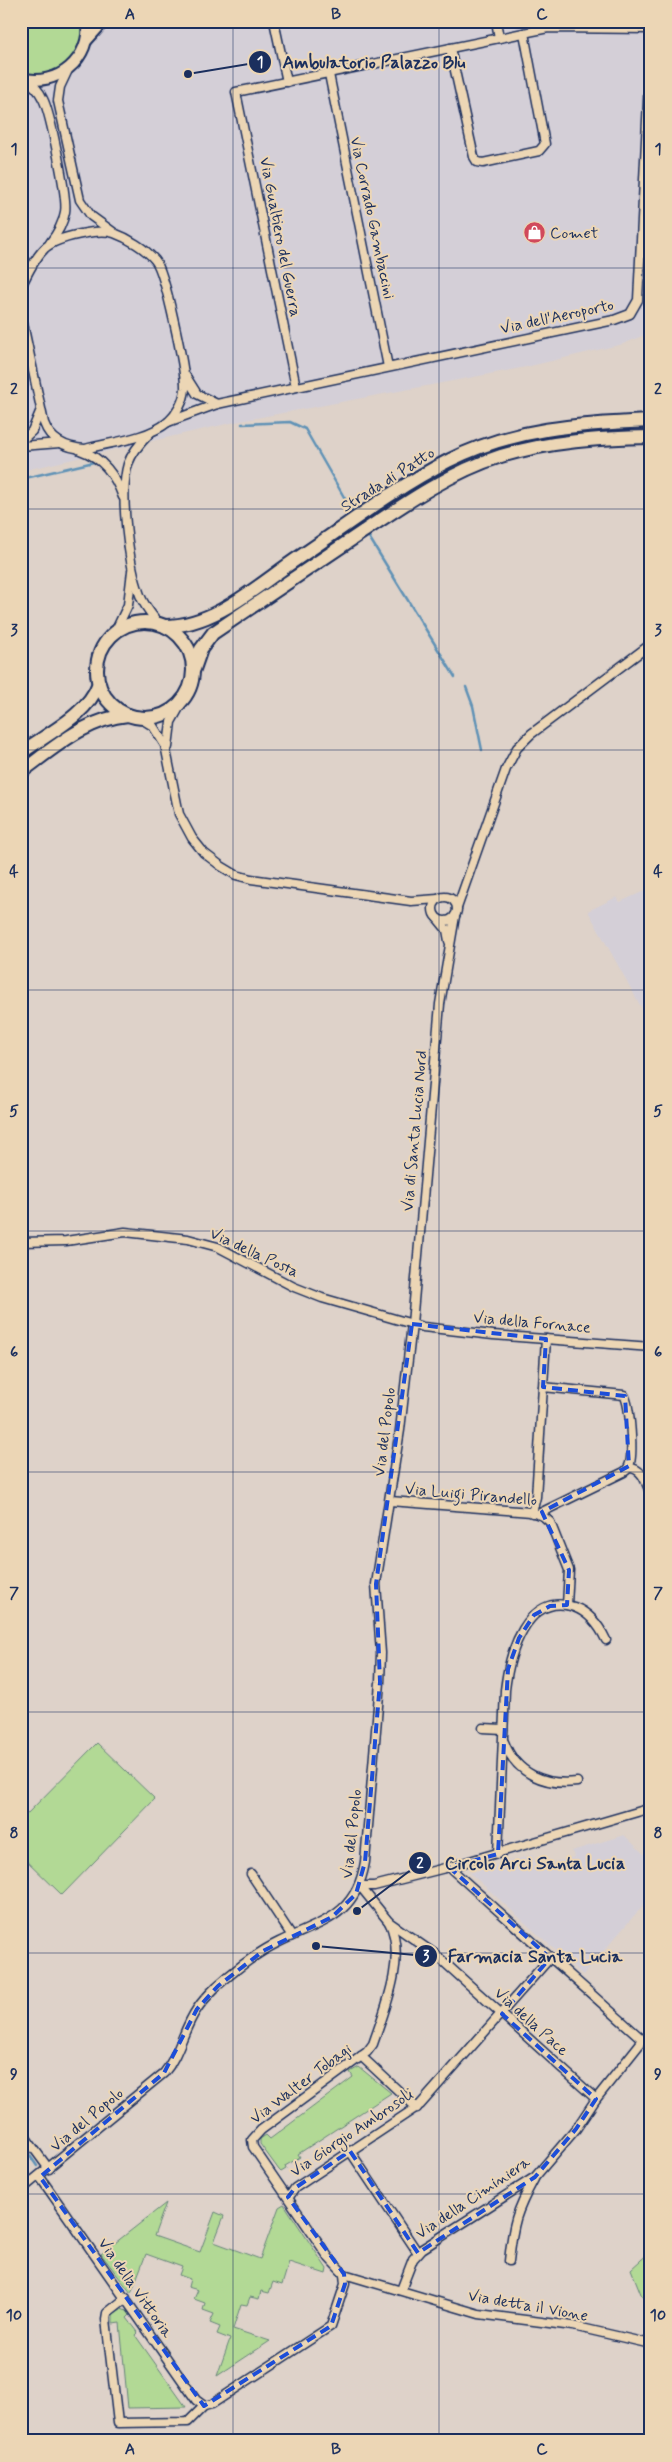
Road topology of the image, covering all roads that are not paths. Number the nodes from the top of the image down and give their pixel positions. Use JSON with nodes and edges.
{"nodes":[{"id":1,"x":87,"y":21,"type":"edge"},
{"id":2,"x":104,"y":21,"type":"edge"},
{"id":3,"x":274,"y":21,"type":"edge"},
{"id":4,"x":496,"y":21,"type":"edge"},
{"id":5,"x":651,"y":29,"type":"edge"},
{"id":6,"x":524,"y":33,"type":"junction"},
{"id":7,"x":499,"y":38,"type":"junction"},
{"id":8,"x":651,"y":40,"type":"edge"},
{"id":9,"x":86,"y":41,"type":"junction"},
{"id":10,"x":450,"y":48,"type":"junction"},
{"id":11,"x":70,"y":68,"type":"junction"},
{"id":12,"x":329,"y":74,"type":"junction"},
{"id":13,"x":23,"y":79,"type":"edge"},
{"id":14,"x":287,"y":82,"type":"junction"},
{"id":15,"x":114,"y":233,"type":"junction"},
{"id":16,"x":46,"y":247,"type":"junction"},
{"id":17,"x":21,"y":286,"type":"edge"},
{"id":18,"x":21,"y":314,"type":"edge"},
{"id":19,"x":388,"y":367,"type":"junction"},
{"id":20,"x":182,"y":371,"type":"junction"},
{"id":21,"x":296,"y":387,"type":"junction"},
{"id":22,"x":217,"y":404,"type":"junction"},
{"id":23,"x":41,"y":410,"type":"junction"},
{"id":24,"x":168,"y":422,"type":"junction"},
{"id":25,"x":651,"y":422,"type":"edge"},
{"id":26,"x":150,"y":433,"type":"junction"},
{"id":27,"x":651,"y":437,"type":"edge"},
{"id":28,"x":21,"y":441,"type":"edge"},
{"id":29,"x":60,"y":444,"type":"junction"},
{"id":30,"x":21,"y":446,"type":"edge"},
{"id":31,"x":75,"y":448,"type":"junction"},
{"id":32,"x":124,"y":498,"type":"junction"},
{"id":33,"x":132,"y":564,"type":"junction"},
{"id":34,"x":162,"y":625,"type":"junction"},
{"id":35,"x":115,"y":632,"type":"junction"},
{"id":36,"x":651,"y":644,"type":"edge"},
{"id":37,"x":194,"y":669,"type":"junction"},
{"id":38,"x":99,"y":683,"type":"junction"},
{"id":39,"x":184,"y":699,"type":"junction"},
{"id":40,"x":134,"y":716,"type":"junction"},
{"id":41,"x":21,"y":753,"type":"edge"},
{"id":42,"x":168,"y":757,"type":"junction"},
{"id":43,"x":21,"y":772,"type":"edge"},
{"id":44,"x":438,"y":899,"type":"junction"},
{"id":45,"x":412,"y":901,"type":"junction"},
{"id":46,"x":457,"y":908,"type":"junction"},
{"id":47,"x":436,"y":916,"type":"junction"},
{"id":48,"x":455,"y":916,"type":"junction"},
{"id":49,"x":449,"y":942,"type":"junction"},
{"id":50,"x":21,"y":1242,"type":"edge"},
{"id":51,"x":412,"y":1324,"type":"junction"},
{"id":52,"x":546,"y":1339,"type":"junction"},
{"id":53,"x":651,"y":1347,"type":"edge"},
{"id":54,"x":543,"y":1387,"type":"junction"},
{"id":55,"x":629,"y":1468,"type":"junction"},
{"id":56,"x":651,"y":1495,"type":"edge"},
{"id":57,"x":390,"y":1501,"type":"junction"},
{"id":58,"x":535,"y":1513,"type":"junction"},
{"id":59,"x":567,"y":1605,"type":"junction"},
{"id":60,"x":606,"y":1640,"type":"dead end"},
{"id":61,"x":483,"y":1728,"type":"dead end"},
{"id":62,"x":503,"y":1729,"type":"junction"},
{"id":63,"x":503,"y":1738,"type":"junction"},
{"id":64,"x":577,"y":1782,"type":"dead end"},
{"id":65,"x":651,"y":1808,"type":"edge"},
{"id":66,"x":498,"y":1854,"type":"junction"},
{"id":67,"x":449,"y":1867,"type":"junction"},
{"id":68,"x":250,"y":1874,"type":"dead end"},
{"id":69,"x":360,"y":1886,"type":"junction"},
{"id":70,"x":389,"y":1922,"type":"junction"},
{"id":71,"x":292,"y":1936,"type":"junction"},
{"id":72,"x":550,"y":1958,"type":"junction"},
{"id":73,"x":502,"y":2014,"type":"junction"},
{"id":74,"x":361,"y":2056,"type":"junction"},
{"id":75,"x":596,"y":2099,"type":"junction"},
{"id":76,"x":417,"y":2108,"type":"junction"},
{"id":77,"x":21,"y":2131,"type":"edge"},
{"id":78,"x":350,"y":2151,"type":"junction"},
{"id":79,"x":49,"y":2168,"type":"junction"},
{"id":80,"x":40,"y":2177,"type":"junction"},
{"id":81,"x":535,"y":2177,"type":"junction"},
{"id":82,"x":21,"y":2190,"type":"edge"},
{"id":83,"x":289,"y":2197,"type":"junction"},
{"id":84,"x":418,"y":2254,"type":"junction"},
{"id":85,"x":509,"y":2261,"type":"dead end"},
{"id":86,"x":344,"y":2274,"type":"junction"},
{"id":87,"x":401,"y":2290,"type":"junction"},
{"id":88,"x":126,"y":2298,"type":"junction"},
{"id":89,"x":651,"y":2344,"type":"edge"},
{"id":90,"x":208,"y":2405,"type":"junction"}],
"edges":[{"from":1,"to":9,"type":"street"},
{"from":2,"to":9,"type":"street"},
{"from":3,"to":14,"type":"street"},
{"from":4,"to":7,"type":"street"},
{"from":5,"to":6,"type":"street"},
{"from":6,"to":7,"type":"street"},
{"from":6,"to":10,"type":"street"},
{"from":7,"to":10,"type":"street"},
{"from":8,"to":19,"type":"street","name":"Via dell'Aeroporto"},
{"from":9,"to":11,"type":"street"},
{"from":10,"to":12,"type":"street"},
{"from":11,"to":13,"type":"street"},
{"from":11,"to":15,"type":"street"},
{"from":12,"to":14,"type":"street"},
{"from":12,"to":19,"type":"street","name":"Via Corrado Gambaccini"},
{"from":13,"to":16,"type":"street"},
{"from":14,"to":21,"type":"street","name":"Via Gualtiero del Guerra"},
{"from":15,"to":16,"type":"street"},
{"from":15,"to":20,"type":"street"},
{"from":16,"to":17,"type":"street"},
{"from":18,"to":23,"type":"street"},
{"from":19,"to":21,"type":"street","name":"Via dell'Aeroporto"},
{"from":20,"to":22,"type":"street"},
{"from":20,"to":24,"type":"street"},
{"from":21,"to":22,"type":"street","name":"Via dell'Aeroporto"},
{"from":22,"to":24,"type":"street","name":"Via dell'Aeroporto"},
{"from":23,"to":28,"type":"street"},
{"from":23,"to":29,"type":"street"},
{"from":24,"to":26,"type":"street"},
{"from":25,"to":34,"type":"main road","name":"Strada di Patto"},
{"from":26,"to":31,"type":"street"},
{"from":26,"to":32,"type":"street"},
{"from":27,"to":37,"type":"main road","name":"Strada di Patto"},
{"from":29,"to":30,"type":"street"},
{"from":29,"to":31,"type":"street"},
{"from":31,"to":32,"type":"street"},
{"from":32,"to":33,"type":"street"},
{"from":33,"to":34,"type":"street"},
{"from":33,"to":35,"type":"street"},
{"from":34,"to":35,"type":"main road"},
{"from":34,"to":37,"type":"main road"},
{"from":35,"to":38,"type":"main road"},
{"from":36,"to":46,"type":"street"},
{"from":37,"to":39,"type":"main road"},
{"from":38,"to":40,"type":"main road"},
{"from":38,"to":41,"type":"main road"},
{"from":39,"to":40,"type":"main road"},
{"from":39,"to":42,"type":"street"},
{"from":40,"to":42,"type":"street"},
{"from":40,"to":43,"type":"main road"},
{"from":42,"to":45,"type":"street"},
{"from":44,"to":45,"type":"street"},
{"from":44,"to":46,"type":"street"},
{"from":44,"to":47,"type":"street"},
{"from":45,"to":47,"type":"street"},
{"from":46,"to":48,"type":"street"},
{"from":47,"to":48,"type":"street"},
{"from":47,"to":49,"type":"street"},
{"from":48,"to":49,"type":"street","name":"Via di Santa Lucia Nord"},
{"from":49,"to":51,"type":"street","name":"Via di Santa Lucia Nord"},
{"from":50,"to":51,"type":"street","name":"Via della Posta"},
{"from":51,"to":52,"type":"street","name":"Via della Fornace"},
{"from":51,"to":57,"type":"street","name":"Via del Popolo"},
{"from":52,"to":53,"type":"street","name":"Via della Fornace"},
{"from":52,"to":54,"type":"street"},
{"from":54,"to":55,"type":"street"},
{"from":54,"to":58,"type":"street"},
{"from":55,"to":56,"type":"street"},
{"from":55,"to":58,"type":"street"},
{"from":57,"to":58,"type":"street","name":"Via Luigi Pirandello"},
{"from":57,"to":69,"type":"street","name":"Via del Popolo"},
{"from":58,"to":59,"type":"street","name":"Via Luigi Pirandello"},
{"from":59,"to":60,"type":"street"},
{"from":59,"to":62,"type":"street"},
{"from":61,"to":62,"type":"street"},
{"from":62,"to":63,"type":"street"},
{"from":63,"to":64,"type":"street"},
{"from":63,"to":66,"type":"street"},
{"from":65,"to":66,"type":"street"},
{"from":66,"to":67,"type":"street"},
{"from":67,"to":69,"type":"street"},
{"from":67,"to":72,"type":"street"},
{"from":68,"to":71,"type":"street"},
{"from":69,"to":70,"type":"street","name":"Via della Pace"},
{"from":69,"to":71,"type":"street","name":"Via del Popolo"},
{"from":70,"to":73,"type":"street","name":"Via della Pace"},
{"from":70,"to":74,"type":"street","name":"Via Walter Tobagi"},
{"from":71,"to":79,"type":"street","name":"Via del Popolo"},
{"from":72,"to":73,"type":"street","name":"Via Giorgio Ambrosoli"},
{"from":72,"to":75,"type":"street","name":"Via della Ciminiera"},
{"from":73,"to":75,"type":"street","name":"Via della Pace"},
{"from":73,"to":76,"type":"street","name":"Via Giorgio Ambrosoli"},
{"from":74,"to":76,"type":"street"},
{"from":74,"to":83,"type":"street","name":"Via Walter Tobagi"},
{"from":75,"to":81,"type":"street","name":"Via della Ciminiera"},
{"from":76,"to":78,"type":"street","name":"Via Giorgio Ambrosoli"},
{"from":77,"to":79,"type":"street"},
{"from":78,"to":83,"type":"street","name":"Via Giorgio Ambrosoli"},
{"from":78,"to":84,"type":"street"},
{"from":79,"to":80,"type":"street","name":"Via del Popolo"},
{"from":80,"to":82,"type":"street","name":"Via del Popolo"},
{"from":80,"to":88,"type":"street","name":"Via della Vittoria"},
{"from":81,"to":84,"type":"street","name":"Via della Ciminiera"},
{"from":81,"to":85,"type":"street"},
{"from":83,"to":86,"type":"street","name":"Via Walter Tobagi"},
{"from":84,"to":87,"type":"street","name":"Via della Ciminiera"},
{"from":86,"to":87,"type":"street","name":"Via detta il Vione"},
{"from":86,"to":90,"type":"street"},
{"from":87,"to":89,"type":"street","name":"Via detta il Vione"},
{"from":88,"to":90,"type":"street","name":"Via della Vittoria"},
{"from":88,"to":90,"type":"street"}]}
